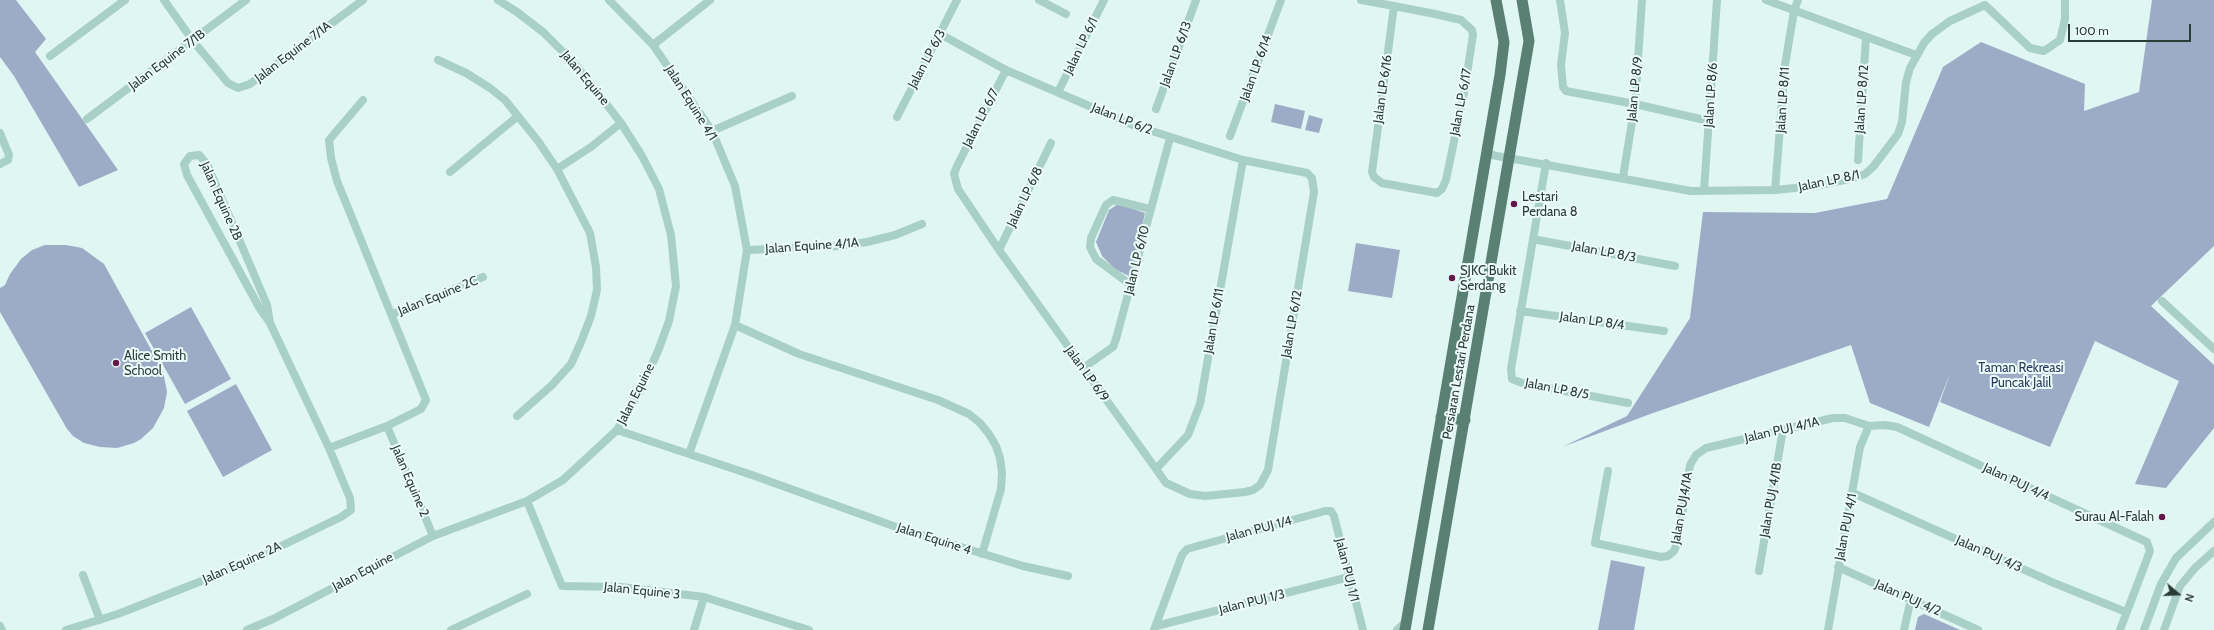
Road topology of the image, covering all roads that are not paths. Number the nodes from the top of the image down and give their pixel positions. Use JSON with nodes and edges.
{"nodes":[{"id":1,"x":125,"y":0,"type":"edge"},
{"id":2,"x":164,"y":0,"type":"edge"},
{"id":3,"x":246,"y":0,"type":"edge"},
{"id":4,"x":363,"y":0,"type":"edge"},
{"id":5,"x":498,"y":0,"type":"edge"},
{"id":6,"x":609,"y":0,"type":"edge"},
{"id":7,"x":710,"y":0,"type":"edge"},
{"id":8,"x":957,"y":0,"type":"edge"},
{"id":9,"x":1039,"y":0,"type":"edge"},
{"id":10,"x":1104,"y":0,"type":"edge"},
{"id":11,"x":1196,"y":0,"type":"edge"},
{"id":12,"x":1281,"y":0,"type":"edge"},
{"id":13,"x":1361,"y":0,"type":"edge"},
{"id":14,"x":1490,"y":0,"type":"edge"},
{"id":15,"x":1496,"y":0,"type":"edge"},
{"id":16,"x":1560,"y":0,"type":"edge"},
{"id":17,"x":1642,"y":0,"type":"edge"},
{"id":18,"x":1717,"y":0,"type":"edge"},
{"id":19,"x":1766,"y":0,"type":"edge"},
{"id":20,"x":1798,"y":0,"type":"edge"},
{"id":21,"x":2064,"y":0,"type":"edge"},
{"id":22,"x":1985,"y":2,"type":"edge"},
{"id":23,"x":1524,"y":3,"type":"edge"},
{"id":24,"x":1394,"y":6,"type":"junction"},
{"id":25,"x":1794,"y":11,"type":"junction"},
{"id":26,"x":1066,"y":14,"type":"dead end"},
{"id":27,"x":1500,"y":14,"type":"junction"},
{"id":28,"x":940,"y":34,"type":"junction"},
{"id":29,"x":1866,"y":38,"type":"junction"},
{"id":30,"x":193,"y":41,"type":"junction"},
{"id":31,"x":653,"y":46,"type":"junction"},
{"id":32,"x":50,"y":56,"type":"dead end"},
{"id":33,"x":1916,"y":56,"type":"junction"},
{"id":34,"x":438,"y":60,"type":"dead end"},
{"id":35,"x":1006,"y":70,"type":"junction"},
{"id":36,"x":1058,"y":92,"type":"junction"},
{"id":37,"x":792,"y":96,"type":"dead end"},
{"id":38,"x":363,"y":100,"type":"dead end"},
{"id":39,"x":1635,"y":104,"type":"junction"},
{"id":40,"x":1156,"y":108,"type":"dead end"},
{"id":41,"x":518,"y":116,"type":"junction"},
{"id":42,"x":897,"y":117,"type":"dead end"},
{"id":43,"x":87,"y":119,"type":"dead end"},
{"id":44,"x":1709,"y":121,"type":"junction"},
{"id":45,"x":621,"y":123,"type":"junction"},
{"id":46,"x":712,"y":132,"type":"junction"},
{"id":47,"x":0,"y":133,"type":"edge"},
{"id":48,"x":1230,"y":136,"type":"dead end"},
{"id":49,"x":1170,"y":138,"type":"junction"},
{"id":50,"x":1051,"y":144,"type":"dead end"},
{"id":51,"x":1486,"y":154,"type":"junction"},
{"id":52,"x":1510,"y":157,"type":"junction"},
{"id":53,"x":1243,"y":160,"type":"junction"},
{"id":54,"x":1858,"y":160,"type":"dead end"},
{"id":55,"x":1546,"y":163,"type":"junction"},
{"id":56,"x":0,"y":164,"type":"edge"},
{"id":57,"x":957,"y":166,"type":"joint"},
{"id":58,"x":558,"y":170,"type":"junction"},
{"id":59,"x":450,"y":172,"type":"dead end"},
{"id":60,"x":1623,"y":177,"type":"junction"},
{"id":61,"x":1312,"y":178,"type":"joint"},
{"id":62,"x":1446,"y":180,"type":"joint"},
{"id":63,"x":1775,"y":190,"type":"junction"},
{"id":64,"x":1704,"y":191,"type":"junction"},
{"id":65,"x":1150,"y":209,"type":"junction"},
{"id":66,"x":922,"y":224,"type":"dead end"},
{"id":67,"x":1533,"y":239,"type":"junction"},
{"id":68,"x":747,"y":250,"type":"junction"},
{"id":69,"x":999,"y":250,"type":"junction"},
{"id":70,"x":1675,"y":266,"type":"dead end"},
{"id":71,"x":483,"y":277,"type":"dead end"},
{"id":72,"x":1131,"y":284,"type":"junction"},
{"id":73,"x":2162,"y":301,"type":"dead end"},
{"id":74,"x":1520,"y":311,"type":"junction"},
{"id":75,"x":393,"y":314,"type":"junction"},
{"id":76,"x":270,"y":323,"type":"junction"},
{"id":77,"x":735,"y":325,"type":"junction"},
{"id":78,"x":1664,"y":331,"type":"dead end"},
{"id":79,"x":2214,"y":349,"type":"edge"},
{"id":80,"x":1083,"y":368,"type":"junction"},
{"id":81,"x":1628,"y":403,"type":"dead end"},
{"id":82,"x":517,"y":416,"type":"dead end"},
{"id":83,"x":1441,"y":417,"type":"junction"},
{"id":84,"x":1465,"y":420,"type":"junction"},
{"id":85,"x":387,"y":426,"type":"junction"},
{"id":86,"x":1869,"y":426,"type":"junction"},
{"id":87,"x":1783,"y":429,"type":"junction"},
{"id":88,"x":617,"y":430,"type":"junction"},
{"id":89,"x":329,"y":448,"type":"junction"},
{"id":90,"x":689,"y":454,"type":"junction"},
{"id":91,"x":1696,"y":455,"type":"joint"},
{"id":92,"x":1156,"y":469,"type":"junction"},
{"id":93,"x":1268,"y":470,"type":"joint"},
{"id":94,"x":1608,"y":471,"type":"dead end"},
{"id":95,"x":1853,"y":493,"type":"junction"},
{"id":96,"x":527,"y":501,"type":"junction"},
{"id":97,"x":1331,"y":511,"type":"joint"},
{"id":98,"x":2214,"y":522,"type":"edge"},
{"id":99,"x":433,"y":536,"type":"junction"},
{"id":100,"x":2214,"y":552,"type":"edge"},
{"id":101,"x":982,"y":554,"type":"junction"},
{"id":102,"x":1838,"y":567,"type":"junction"},
{"id":103,"x":1759,"y":571,"type":"dead end"},
{"id":104,"x":83,"y":575,"type":"dead end"},
{"id":105,"x":1068,"y":576,"type":"dead end"},
{"id":106,"x":1349,"y":577,"type":"junction"},
{"id":107,"x":527,"y":594,"type":"dead end"},
{"id":108,"x":704,"y":597,"type":"junction"},
{"id":109,"x":1911,"y":598,"type":"junction"},
{"id":110,"x":2126,"y":612,"type":"junction"},
{"id":111,"x":100,"y":620,"type":"junction"},
{"id":112,"x":0,"y":626,"type":"edge"},
{"id":113,"x":1406,"y":626,"type":"edge"},
{"id":114,"x":1155,"y":628,"type":"edge"},
{"id":115,"x":804,"y":629,"type":"edge"},
{"id":116,"x":2,"y":630,"type":"edge"},
{"id":117,"x":66,"y":630,"type":"edge"},
{"id":118,"x":247,"y":630,"type":"edge"},
{"id":119,"x":451,"y":630,"type":"edge"},
{"id":120,"x":694,"y":630,"type":"edge"},
{"id":121,"x":1362,"y":630,"type":"edge"},
{"id":122,"x":1397,"y":630,"type":"edge"},
{"id":123,"x":1428,"y":630,"type":"edge"},
{"id":124,"x":1828,"y":630,"type":"edge"},
{"id":125,"x":1904,"y":630,"type":"edge"},
{"id":126,"x":1978,"y":630,"type":"edge"},
{"id":127,"x":2120,"y":630,"type":"edge"},
{"id":128,"x":2144,"y":630,"type":"edge"},
{"id":129,"x":2164,"y":630,"type":"edge"}],
"edges":[{"from":1,"to":32,"type":"street"},
{"from":2,"to":30,"type":"street","name":"Jalan Equine 7/1A"},
{"from":3,"to":30,"type":"street","name":"Jalan Equine 7/1B"},
{"from":4,"to":30,"type":"street","name":"Jalan Equine 7/1A"},
{"from":5,"to":45,"type":"street","name":"Jalan Equine"},
{"from":6,"to":31,"type":"street","name":"Jalan Equine 4/1"},
{"from":7,"to":31,"type":"street"},
{"from":8,"to":28,"type":"street","name":"Jalan LP 6/3"},
{"from":9,"to":26,"type":"street"},
{"from":10,"to":36,"type":"street","name":"Jalan LP 6/1"},
{"from":11,"to":40,"type":"street","name":"Jalan LP 6/13"},
{"from":12,"to":48,"type":"street","name":"Jalan LP 6/14"},
{"from":13,"to":24,"type":"street"},
{"from":14,"to":27,"type":"main road"},
{"from":15,"to":27,"type":"main road","name":"Persiaran Lestari Perdana"},
{"from":16,"to":39,"type":"street"},
{"from":17,"to":39,"type":"street","name":"Jalan LP 8/9"},
{"from":18,"to":44,"type":"street","name":"Jalan LP 8/6"},
{"from":19,"to":25,"type":"street"},
{"from":20,"to":25,"type":"street","name":"Jalan LP 8/11"},
{"from":21,"to":22,"type":"street","name":"Jalan LP 8/1"},
{"from":22,"to":33,"type":"street","name":"Jalan LP 8/1"},
{"from":23,"to":52,"type":"main road","name":"Persiaran Lestari Perdana"},
{"from":24,"to":62,"type":"street","name":"Jalan LP 6/17"},
{"from":24,"to":62,"type":"street","name":"Jalan LP 6/16"},
{"from":25,"to":29,"type":"street"},
{"from":25,"to":63,"type":"street","name":"Jalan LP 8/11"},
{"from":27,"to":51,"type":"main road","name":"Persiaran Lestari Perdana"},
{"from":28,"to":35,"type":"street","name":"Jalan LP 6/2"},
{"from":28,"to":42,"type":"street","name":"Jalan LP 6/3"},
{"from":29,"to":33,"type":"street"},
{"from":29,"to":54,"type":"street","name":"Jalan LP 8/12"},
{"from":30,"to":43,"type":"street","name":"Jalan Equine 7/1B"},
{"from":31,"to":46,"type":"street","name":"Jalan Equine 4/1"},
{"from":33,"to":63,"type":"street","name":"Jalan LP 8/1"},
{"from":34,"to":41,"type":"street"},
{"from":35,"to":36,"type":"street","name":"Jalan LP 6/2"},
{"from":35,"to":57,"type":"street","name":"Jalan LP 6/7"},
{"from":36,"to":49,"type":"street","name":"Jalan LP 6/2"},
{"from":37,"to":46,"type":"street"},
{"from":38,"to":75,"type":"street"},
{"from":39,"to":44,"type":"street"},
{"from":39,"to":60,"type":"street","name":"Jalan LP 8/9"},
{"from":41,"to":58,"type":"street"},
{"from":41,"to":59,"type":"street"},
{"from":44,"to":64,"type":"street","name":"Jalan LP 8/6"},
{"from":45,"to":58,"type":"street"},
{"from":45,"to":88,"type":"street","name":"Jalan Equine"},
{"from":46,"to":68,"type":"street","name":"Jalan Equine 4/1"},
{"from":47,"to":56,"type":"street"},
{"from":49,"to":53,"type":"street","name":"Jalan LP 6/2"},
{"from":49,"to":65,"type":"street","name":"Jalan LP 6/10"},
{"from":50,"to":69,"type":"street","name":"Jalan LP 6/8"},
{"from":51,"to":52,"type":"street","name":"Jalan LP 8/1"},
{"from":51,"to":83,"type":"main road","name":"Persiaran Lestari Perdana"},
{"from":52,"to":55,"type":"street","name":"Jalan LP 8/1"},
{"from":52,"to":84,"type":"main road","name":"Persiaran Lestari Perdana"},
{"from":53,"to":61,"type":"street","name":"Jalan LP 6/2"},
{"from":53,"to":92,"type":"street","name":"Jalan LP 6/11"},
{"from":55,"to":60,"type":"street","name":"Jalan LP 8/1"},
{"from":55,"to":67,"type":"street","name":"Jalan LP 8/5"},
{"from":57,"to":69,"type":"street","name":"Jalan LP 6/9"},
{"from":58,"to":82,"type":"street"},
{"from":60,"to":64,"type":"street","name":"Jalan LP 8/1"},
{"from":61,"to":93,"type":"street","name":"Jalan LP 6/12"},
{"from":63,"to":64,"type":"street","name":"Jalan LP 8/1"},
{"from":65,"to":72,"type":"street","name":"Jalan LP 6/10"},
{"from":65,"to":72,"type":"street"},
{"from":66,"to":68,"type":"street","name":"Jalan Equine 4/1A"},
{"from":67,"to":70,"type":"street","name":"Jalan LP 8/3"},
{"from":67,"to":74,"type":"street","name":"Jalan LP 8/5"},
{"from":68,"to":77,"type":"street","name":"Jalan Equine 4/1"},
{"from":69,"to":80,"type":"street","name":"Jalan LP 6/9"},
{"from":71,"to":75,"type":"street","name":"Jalan Equine 2C"},
{"from":72,"to":80,"type":"street","name":"Jalan LP 6/10"},
{"from":73,"to":79,"type":"street"},
{"from":74,"to":78,"type":"street","name":"Jalan LP 8/4"},
{"from":74,"to":81,"type":"street","name":"Jalan LP 8/5"},
{"from":75,"to":85,"type":"street"},
{"from":76,"to":76,"type":"street","name":"Jalan Equine 2B"},
{"from":76,"to":89,"type":"street","name":"Jalan Equine 2B"},
{"from":77,"to":90,"type":"street","name":"Jalan Equine 4/1"},
{"from":77,"to":101,"type":"street","name":"Jalan Equine 4"},
{"from":80,"to":92,"type":"street","name":"Jalan LP 6/9"},
{"from":83,"to":84,"type":"main road"},
{"from":83,"to":113,"type":"main road","name":"Persiaran Lestari Perdana"},
{"from":84,"to":123,"type":"main road","name":"Persiaran Lestari Perdana"},
{"from":85,"to":89,"type":"street"},
{"from":85,"to":99,"type":"street","name":"Jalan Equine 2"},
{"from":86,"to":87,"type":"street","name":"Jalan PUJ 4/1A"},
{"from":86,"to":95,"type":"street","name":"Jalan PUJ 4/1"},
{"from":86,"to":110,"type":"street","name":"Jalan PUJ 4/4"},
{"from":87,"to":91,"type":"street","name":"Jalan PUJ 4/1A"},
{"from":87,"to":103,"type":"street","name":"Jalan PUJ 4/1B"},
{"from":88,"to":90,"type":"street","name":"Jalan Equine 4"},
{"from":88,"to":96,"type":"street","name":"Jalan Equine"},
{"from":89,"to":111,"type":"street","name":"Jalan Equine 2A"},
{"from":90,"to":101,"type":"street","name":"Jalan Equine 4"},
{"from":91,"to":94,"type":"street","name":"Jalan PUJ4/1A"},
{"from":92,"to":93,"type":"street","name":"Jalan LP 6/9"},
{"from":95,"to":102,"type":"street","name":"Jalan PUJ 4/1"},
{"from":95,"to":110,"type":"street","name":"Jalan PUJ 4/3"},
{"from":96,"to":99,"type":"street","name":"Jalan Equine"},
{"from":96,"to":108,"type":"street","name":"Jalan Equine 3"},
{"from":97,"to":106,"type":"street","name":"Jalan PUJ 1/1"},
{"from":97,"to":114,"type":"street","name":"Jalan PUJ 1/4"},
{"from":98,"to":128,"type":"street"},
{"from":99,"to":118,"type":"street","name":"Jalan Equine"},
{"from":100,"to":129,"type":"street"},
{"from":101,"to":105,"type":"street"},
{"from":102,"to":109,"type":"street","name":"Jalan PUJ 4/2"},
{"from":102,"to":124,"type":"street","name":"Jalan PUJ 4/1"},
{"from":104,"to":111,"type":"street"},
{"from":106,"to":114,"type":"street","name":"Jalan PUJ 1/3"},
{"from":106,"to":121,"type":"street","name":"Jalan PUJ 1/1"},
{"from":107,"to":119,"type":"street"},
{"from":108,"to":115,"type":"street","name":"Jalan Equine 3"},
{"from":108,"to":120,"type":"street"},
{"from":109,"to":125,"type":"street"},
{"from":109,"to":126,"type":"street","name":"Jalan PUJ 4/2"},
{"from":110,"to":127,"type":"street"},
{"from":111,"to":117,"type":"street","name":"Jalan Equine 2A"},
{"from":112,"to":116,"type":"street"},
{"from":113,"to":122,"type":"street"}]}
